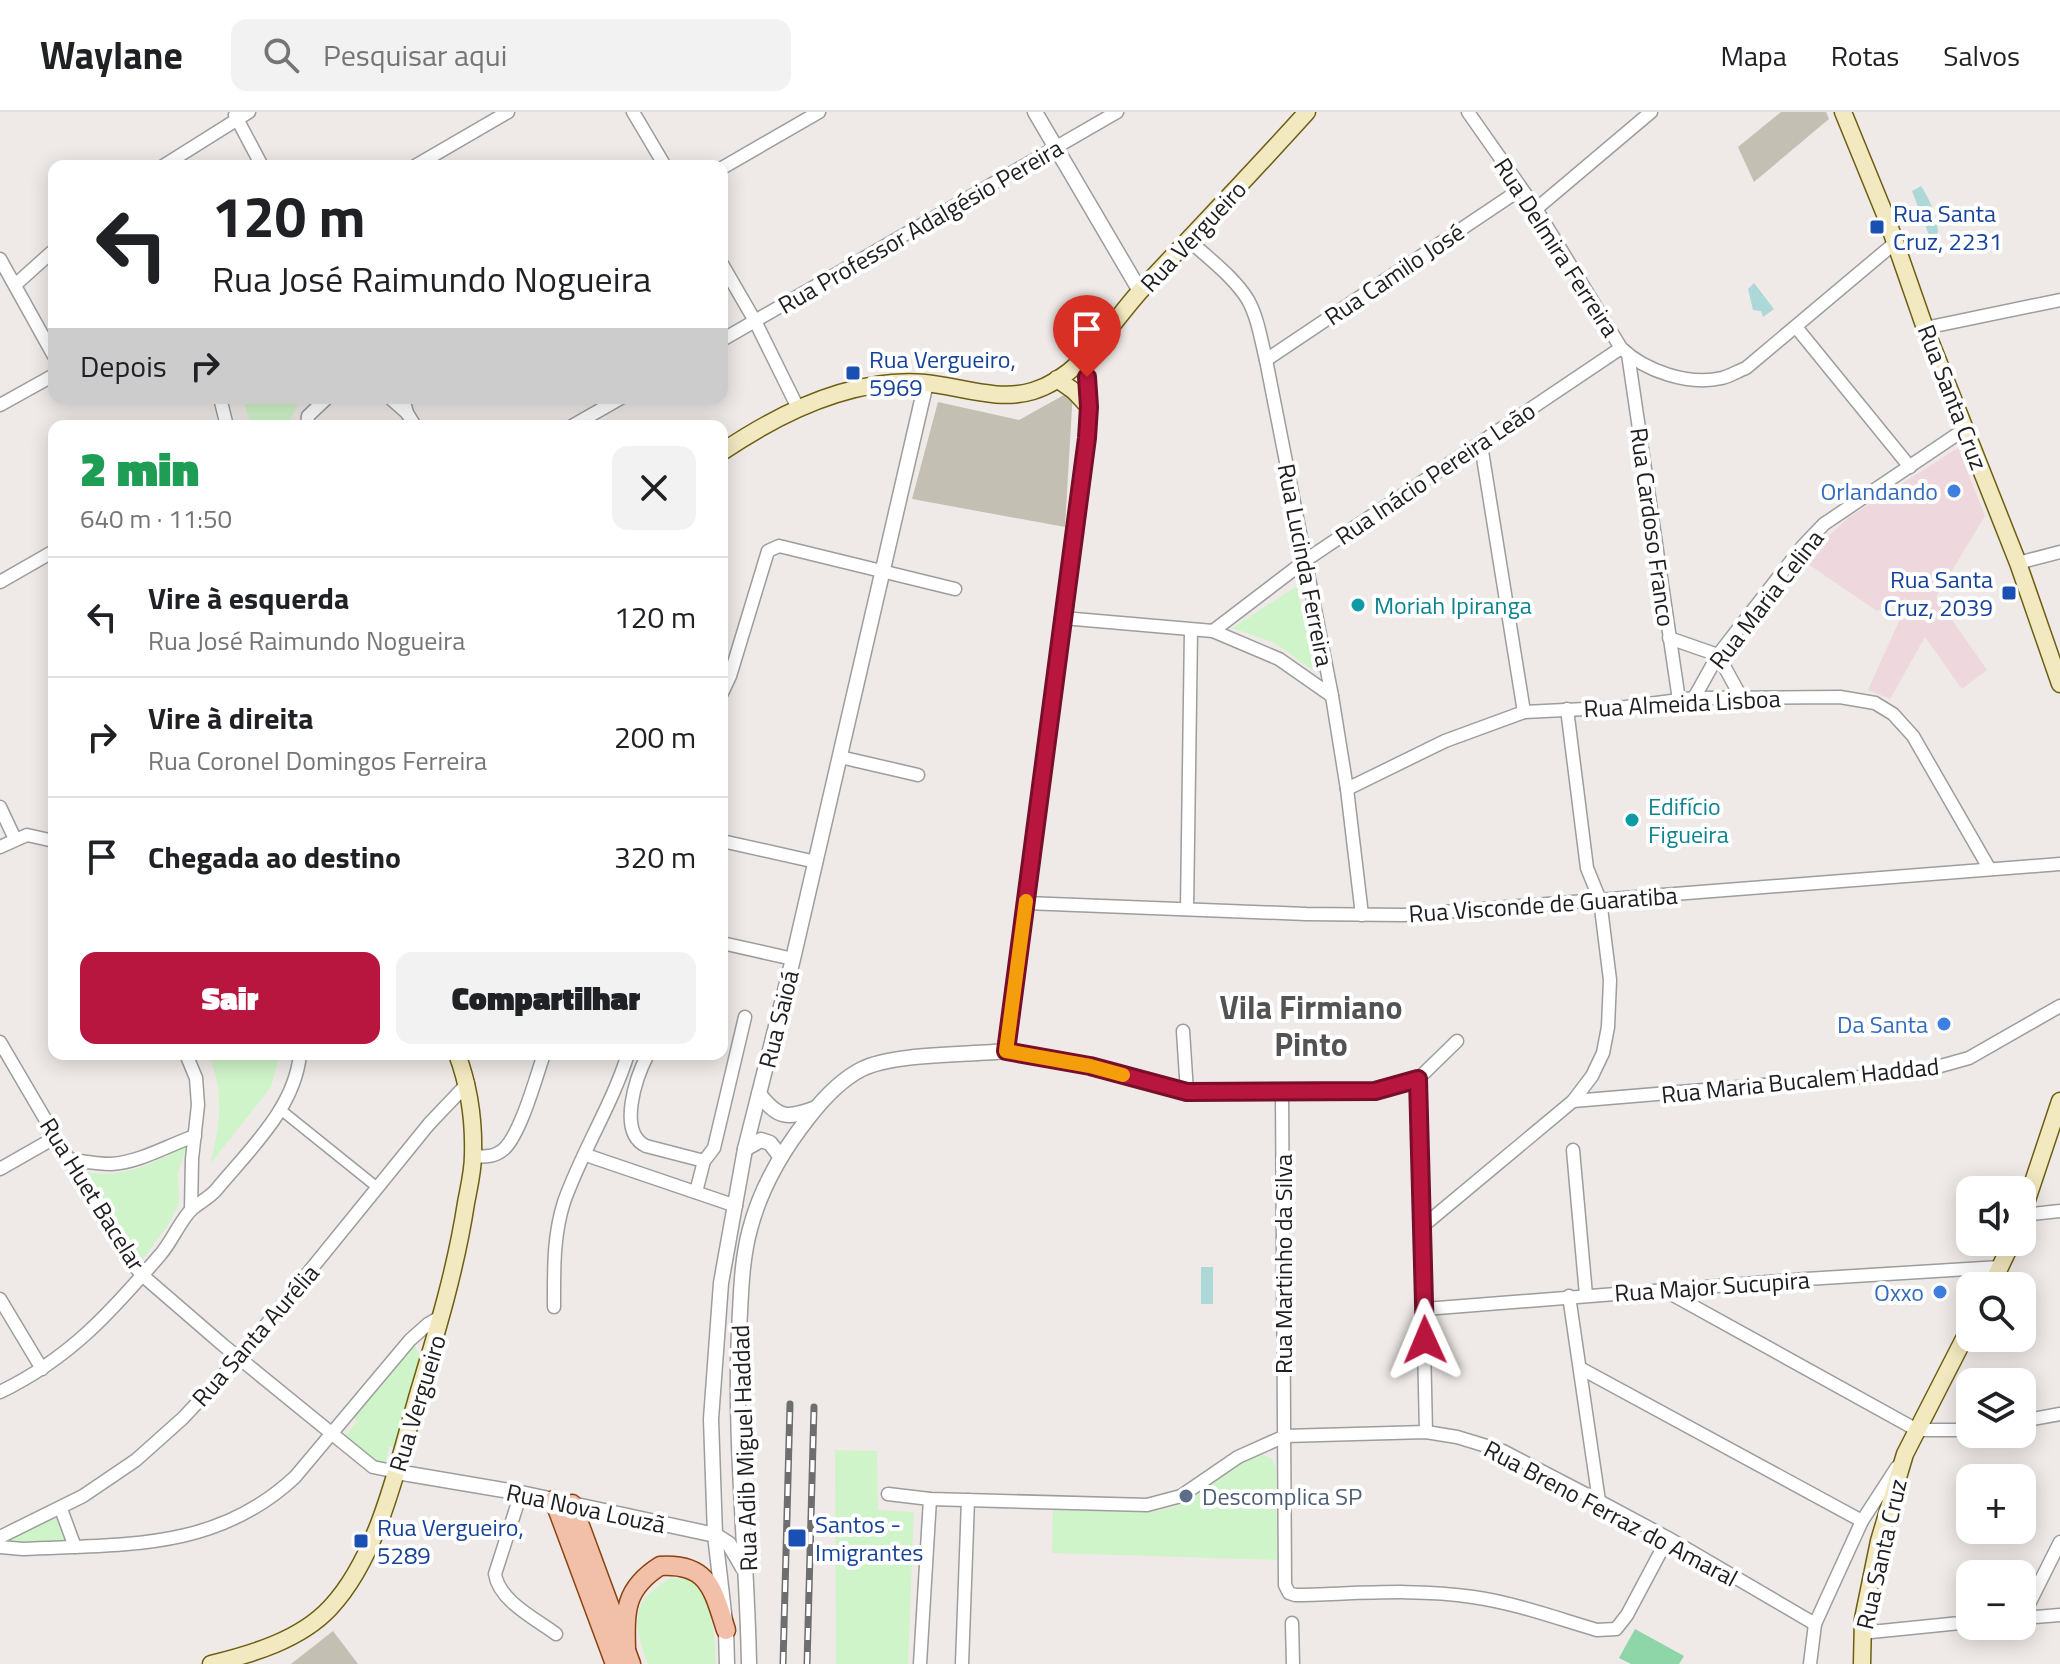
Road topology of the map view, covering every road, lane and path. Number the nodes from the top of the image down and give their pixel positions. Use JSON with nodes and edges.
{"nodes":[{"id":1,"x":508,"y":112,"type":"edge"},
{"id":2,"x":633,"y":112,"type":"edge"},
{"id":3,"x":819,"y":112,"type":"edge"},
{"id":4,"x":1035,"y":112,"type":"edge"},
{"id":5,"x":1117,"y":112,"type":"edge"},
{"id":6,"x":1307,"y":112,"type":"edge"},
{"id":7,"x":1468,"y":112,"type":"edge"},
{"id":8,"x":1651,"y":112,"type":"edge"},
{"id":9,"x":1843,"y":112,"type":"edge"},
{"id":10,"x":240,"y":114,"type":"edge"},
{"id":11,"x":1056,"y":148,"type":"junction"},
{"id":12,"x":172,"y":160,"type":"edge"},
{"id":13,"x":259,"y":160,"type":"edge"},
{"id":14,"x":425,"y":160,"type":"edge"},
{"id":15,"x":661,"y":160,"type":"edge"},
{"id":16,"x":728,"y":165,"type":"edge"},
{"id":17,"x":1521,"y":189,"type":"junction"},
{"id":18,"x":1536,"y":209,"type":"junction"},
{"id":19,"x":1190,"y":241,"type":"junction"},
{"id":20,"x":1896,"y":242,"type":"junction"},
{"id":21,"x":48,"y":255,"type":"edge"},
{"id":22,"x":0,"y":259,"type":"edge"},
{"id":23,"x":728,"y":274,"type":"edge"},
{"id":24,"x":15,"y":285,"type":"junction"},
{"id":25,"x":1140,"y":291,"type":"junction"},
{"id":26,"x":2060,"y":300,"type":"edge"},
{"id":27,"x":755,"y":321,"type":"junction"},
{"id":28,"x":1796,"y":327,"type":"junction"},
{"id":29,"x":1925,"y":328,"type":"junction"},
{"id":30,"x":728,"y":337,"type":"edge"},
{"id":31,"x":48,"y":345,"type":"edge"},
{"id":32,"x":1625,"y":351,"type":"junction"},
{"id":33,"x":1084,"y":358,"type":"junction"},
{"id":34,"x":1266,"y":360,"type":"junction"},
{"id":35,"x":48,"y":378,"type":"edge"},
{"id":36,"x":1057,"y":379,"type":"junction"},
{"id":37,"x":926,"y":383,"type":"junction"},
{"id":38,"x":321,"y":404,"type":"edge"},
{"id":39,"x":397,"y":404,"type":"edge"},
{"id":40,"x":405,"y":404,"type":"edge"},
{"id":41,"x":610,"y":404,"type":"edge"},
{"id":42,"x":0,"y":405,"type":"edge"},
{"id":43,"x":1089,"y":407,"type":"junction"},
{"id":44,"x":798,"y":408,"type":"junction"},
{"id":45,"x":407,"y":413,"type":"junction"},
{"id":46,"x":308,"y":420,"type":"edge"},
{"id":47,"x":411,"y":420,"type":"edge"},
{"id":48,"x":582,"y":420,"type":"edge"},
{"id":49,"x":1965,"y":429,"type":"junction"},
{"id":50,"x":1481,"y":445,"type":"junction"},
{"id":51,"x":728,"y":448,"type":"edge"},
{"id":52,"x":1910,"y":467,"type":"junction"},
{"id":53,"x":2060,"y":552,"type":"edge"},
{"id":54,"x":48,"y":554,"type":"edge"},
{"id":55,"x":1306,"y":560,"type":"junction"},
{"id":56,"x":2018,"y":563,"type":"junction"},
{"id":57,"x":883,"y":573,"type":"junction"},
{"id":58,"x":0,"y":582,"type":"edge"},
{"id":59,"x":955,"y":589,"type":"dead end"},
{"id":60,"x":1063,"y":618,"type":"junction"},
{"id":61,"x":1191,"y":630,"type":"junction"},
{"id":62,"x":1213,"y":631,"type":"junction"},
{"id":63,"x":1669,"y":638,"type":"junction"},
{"id":64,"x":1718,"y":655,"type":"junction"},
{"id":65,"x":2059,"y":677,"type":"edge"},
{"id":66,"x":728,"y":680,"type":"edge"},
{"id":67,"x":1332,"y":696,"type":"junction"},
{"id":68,"x":1741,"y":697,"type":"junction"},
{"id":69,"x":1694,"y":698,"type":"junction"},
{"id":70,"x":1679,"y":700,"type":"junction"},
{"id":71,"x":1567,"y":709,"type":"junction"},
{"id":72,"x":1524,"y":712,"type":"junction"},
{"id":73,"x":840,"y":757,"type":"junction"},
{"id":74,"x":918,"y":775,"type":"dead end"},
{"id":75,"x":1347,"y":789,"type":"junction"},
{"id":76,"x":0,"y":807,"type":"edge"},
{"id":77,"x":15,"y":839,"type":"junction"},
{"id":78,"x":48,"y":840,"type":"edge"},
{"id":79,"x":728,"y":842,"type":"edge"},
{"id":80,"x":0,"y":847,"type":"edge"},
{"id":81,"x":816,"y":862,"type":"junction"},
{"id":82,"x":2060,"y":864,"type":"edge"},
{"id":83,"x":1989,"y":868,"type":"junction"},
{"id":84,"x":1600,"y":900,"type":"junction"},
{"id":85,"x":1026,"y":903,"type":"junction"},
{"id":86,"x":1187,"y":909,"type":"junction"},
{"id":87,"x":1362,"y":915,"type":"junction"},
{"id":88,"x":728,"y":944,"type":"edge"},
{"id":89,"x":793,"y":959,"type":"junction"},
{"id":90,"x":2060,"y":1006,"type":"edge"},
{"id":91,"x":745,"y":1017,"type":"dead end"},
{"id":92,"x":1183,"y":1031,"type":"dead end"},
{"id":93,"x":1457,"y":1041,"type":"dead end"},
{"id":94,"x":0,"y":1042,"type":"edge"},
{"id":95,"x":1006,"y":1051,"type":"junction"},
{"id":96,"x":188,"y":1060,"type":"edge"},
{"id":97,"x":299,"y":1060,"type":"edge"},
{"id":98,"x":459,"y":1060,"type":"edge"},
{"id":99,"x":542,"y":1060,"type":"edge"},
{"id":100,"x":626,"y":1060,"type":"edge"},
{"id":101,"x":646,"y":1060,"type":"edge"},
{"id":102,"x":1418,"y":1079,"type":"junction"},
{"id":103,"x":468,"y":1083,"type":"junction"},
{"id":104,"x":1187,"y":1092,"type":"junction"},
{"id":105,"x":1282,"y":1092,"type":"junction"},
{"id":106,"x":759,"y":1094,"type":"junction"},
{"id":107,"x":1573,"y":1101,"type":"junction"},
{"id":108,"x":2060,"y":1101,"type":"edge"},
{"id":109,"x":816,"y":1108,"type":"junction"},
{"id":110,"x":281,"y":1110,"type":"junction"},
{"id":111,"x":195,"y":1136,"type":"junction"},
{"id":112,"x":56,"y":1137,"type":"junction"},
{"id":113,"x":745,"y":1149,"type":"junction"},
{"id":114,"x":1573,"y":1150,"type":"dead end"},
{"id":115,"x":586,"y":1155,"type":"junction"},
{"id":116,"x":473,"y":1156,"type":"junction"},
{"id":117,"x":780,"y":1156,"type":"junction"},
{"id":118,"x":67,"y":1159,"type":"junction"},
{"id":119,"x":704,"y":1161,"type":"junction"},
{"id":120,"x":0,"y":1169,"type":"edge"},
{"id":121,"x":2035,"y":1176,"type":"edge"},
{"id":122,"x":378,"y":1188,"type":"junction"},
{"id":123,"x":696,"y":1192,"type":"junction"},
{"id":124,"x":736,"y":1206,"type":"junction"},
{"id":125,"x":191,"y":1210,"type":"junction"},
{"id":126,"x":2060,"y":1211,"type":"edge"},
{"id":127,"x":2036,"y":1214,"type":"edge"},
{"id":128,"x":1423,"y":1226,"type":"junction"},
{"id":129,"x":2005,"y":1256,"type":"edge"},
{"id":130,"x":2000,"y":1267,"type":"junction"},
{"id":131,"x":1998,"y":1272,"type":"edge"},
{"id":132,"x":142,"y":1275,"type":"junction"},
{"id":133,"x":1664,"y":1290,"type":"junction"},
{"id":134,"x":1586,"y":1295,"type":"junction"},
{"id":135,"x":1569,"y":1296,"type":"junction"},
{"id":136,"x":0,"y":1299,"type":"edge"},
{"id":137,"x":554,"y":1307,"type":"dead end"},
{"id":138,"x":1425,"y":1309,"type":"junction"},
{"id":139,"x":442,"y":1316,"type":"junction"},
{"id":140,"x":1957,"y":1352,"type":"edge"},
{"id":141,"x":239,"y":1358,"type":"junction"},
{"id":142,"x":1580,"y":1368,"type":"junction"},
{"id":143,"x":42,"y":1369,"type":"junction"},
{"id":144,"x":0,"y":1392,"type":"edge"},
{"id":145,"x":2060,"y":1414,"type":"edge"},
{"id":146,"x":2036,"y":1418,"type":"edge"},
{"id":147,"x":1917,"y":1430,"type":"junction"},
{"id":148,"x":1956,"y":1430,"type":"edge"},
{"id":149,"x":1426,"y":1432,"type":"junction"},
{"id":150,"x":332,"y":1434,"type":"junction"},
{"id":151,"x":1285,"y":1436,"type":"junction"},
{"id":152,"x":1905,"y":1454,"type":"junction"},
{"id":153,"x":397,"y":1472,"type":"junction"},
{"id":154,"x":521,"y":1493,"type":"junction"},
{"id":155,"x":888,"y":1494,"type":"dead end"},
{"id":156,"x":930,"y":1499,"type":"junction"},
{"id":157,"x":968,"y":1500,"type":"junction"},
{"id":158,"x":1599,"y":1501,"type":"junction"},
{"id":159,"x":563,"y":1502,"type":"junction"},
{"id":160,"x":61,"y":1509,"type":"junction"},
{"id":161,"x":1862,"y":1521,"type":"junction"},
{"id":162,"x":715,"y":1535,"type":"junction"},
{"id":163,"x":0,"y":1537,"type":"edge"},
{"id":164,"x":1668,"y":1538,"type":"junction"},
{"id":165,"x":2060,"y":1542,"type":"edge"},
{"id":166,"x":0,"y":1547,"type":"edge"},
{"id":167,"x":75,"y":1547,"type":"junction"},
{"id":168,"x":748,"y":1583,"type":"junction"},
{"id":169,"x":2036,"y":1590,"type":"edge"},
{"id":170,"x":2060,"y":1615,"type":"edge"},
{"id":171,"x":2036,"y":1617,"type":"edge"},
{"id":172,"x":1292,"y":1623,"type":"dead end"},
{"id":173,"x":1956,"y":1623,"type":"edge"},
{"id":174,"x":1815,"y":1624,"type":"junction"},
{"id":175,"x":726,"y":1630,"type":"junction"},
{"id":176,"x":1861,"y":1633,"type":"junction"},
{"id":177,"x":556,"y":1634,"type":"dead end"},
{"id":178,"x":1862,"y":1659,"type":"edge"},
{"id":179,"x":624,"y":1660,"type":"edge"},
{"id":180,"x":211,"y":1664,"type":"edge"},
{"id":181,"x":727,"y":1664,"type":"edge"},
{"id":182,"x":749,"y":1664,"type":"edge"},
{"id":183,"x":920,"y":1664,"type":"edge"},
{"id":184,"x":962,"y":1664,"type":"edge"},
{"id":185,"x":1293,"y":1664,"type":"edge"},
{"id":186,"x":1810,"y":1664,"type":"edge"}],
"edges":[{"from":1,"to":14,"type":"street"},
{"from":2,"to":15,"type":"street"},
{"from":3,"to":16,"type":"street"},
{"from":4,"to":11,"type":"street"},
{"from":5,"to":11,"type":"street","name":"Rua Professor Adalgésio Pereira"},
{"from":6,"to":19,"type":"main road","name":"Rua Vergueiro"},
{"from":7,"to":17,"type":"street","name":"Rua Delmira Ferreira"},
{"from":8,"to":18,"type":"street"},
{"from":9,"to":20,"type":"main road","name":"Rua Santa Cruz"},
{"from":10,"to":12,"type":"street"},
{"from":10,"to":13,"type":"street"},
{"from":11,"to":25,"type":"street"},
{"from":11,"to":27,"type":"street","name":"Rua Professor Adalgésio Pereira"},
{"from":17,"to":18,"type":"street","name":"Rua Delmira Ferreira"},
{"from":17,"to":34,"type":"street","name":"Rua Camilo José"},
{"from":18,"to":32,"type":"street","name":"Rua Delmira Ferreira"},
{"from":19,"to":25,"type":"main road","name":"Rua Vergueiro"},
{"from":19,"to":34,"type":"street","name":"Rua Lucinda Ferreira"},
{"from":20,"to":28,"type":"street","name":"Rua Delmira Ferreira"},
{"from":20,"to":29,"type":"main road","name":"Rua Santa Cruz"},
{"from":21,"to":24,"type":"street"},
{"from":22,"to":24,"type":"street"},
{"from":23,"to":27,"type":"street"},
{"from":24,"to":31,"type":"street"},
{"from":25,"to":33,"type":"main road","name":"Rua Vergueiro"},
{"from":26,"to":29,"type":"street"},
{"from":27,"to":30,"type":"street","name":"Rua Professor Adalgésio Pereira"},
{"from":27,"to":44,"type":"street"},
{"from":28,"to":32,"type":"street","name":"Rua Delmira Ferreira"},
{"from":28,"to":52,"type":"street"},
{"from":29,"to":49,"type":"main road","name":"Rua Santa Cruz"},
{"from":32,"to":50,"type":"street","name":"Rua Inácio Pereira Leão"},
{"from":32,"to":63,"type":"street","name":"Rua Cardoso Franco"},
{"from":33,"to":36,"type":"main road","name":"Rua Vergueiro"},
{"from":33,"to":43,"type":"street"},
{"from":34,"to":55,"type":"street","name":"Rua Lucinda Ferreira"},
{"from":35,"to":42,"type":"street"},
{"from":36,"to":37,"type":"main road","name":"Rua Vergueiro"},
{"from":36,"to":43,"type":"main road"},
{"from":37,"to":44,"type":"main road","name":"Rua Vergueiro"},
{"from":37,"to":57,"type":"street","name":"Rua Saioá"},
{"from":38,"to":46,"type":"street"},
{"from":39,"to":45,"type":"street"},
{"from":40,"to":45,"type":"street"},
{"from":41,"to":48,"type":"street"},
{"from":43,"to":60,"type":"street"},
{"from":44,"to":51,"type":"main road","name":"Rua Vergueiro"},
{"from":45,"to":47,"type":"street"},
{"from":49,"to":52,"type":"street","name":"Rua Maria Celina"},
{"from":49,"to":56,"type":"main road","name":"Rua Santa Cruz"},
{"from":50,"to":55,"type":"street","name":"Rua Inácio Pereira Leão"},
{"from":50,"to":72,"type":"street"},
{"from":52,"to":64,"type":"street","name":"Rua Maria Celina"},
{"from":53,"to":56,"type":"street"},
{"from":54,"to":58,"type":"street"},
{"from":55,"to":62,"type":"street","name":"Rua Inácio Pereira Leão"},
{"from":55,"to":67,"type":"street","name":"Rua Lucinda Ferreira"},
{"from":56,"to":65,"type":"main road","name":"Rua Santa Cruz"},
{"from":57,"to":59,"type":"street"},
{"from":57,"to":66,"type":"street"},
{"from":57,"to":73,"type":"street","name":"Rua Saioá"},
{"from":60,"to":61,"type":"street"},
{"from":60,"to":85,"type":"street"},
{"from":61,"to":62,"type":"street"},
{"from":61,"to":86,"type":"street"},
{"from":62,"to":67,"type":"street"},
{"from":63,"to":64,"type":"street"},
{"from":63,"to":70,"type":"street","name":"Rua Cardoso Franco"},
{"from":64,"to":68,"type":"street"},
{"from":64,"to":69,"type":"street","name":"Rua Maria Celina"},
{"from":67,"to":75,"type":"street","name":"Rua Lucinda Ferreira"},
{"from":68,"to":69,"type":"street","name":"Rua Almeida Lisboa"},
{"from":68,"to":83,"type":"street","name":"Rua Almeida Lisboa"},
{"from":69,"to":70,"type":"street","name":"Rua Almeida Lisboa"},
{"from":70,"to":71,"type":"street","name":"Rua Almeida Lisboa"},
{"from":71,"to":72,"type":"street","name":"Rua Almeida Lisboa"},
{"from":71,"to":84,"type":"street"},
{"from":72,"to":75,"type":"street","name":"Rua Almeida Lisboa"},
{"from":73,"to":74,"type":"street"},
{"from":73,"to":81,"type":"street","name":"Rua Saioá"},
{"from":75,"to":87,"type":"street","name":"Rua Lucinda Ferreira"},
{"from":76,"to":77,"type":"street"},
{"from":77,"to":78,"type":"street"},
{"from":77,"to":80,"type":"street"},
{"from":79,"to":81,"type":"street"},
{"from":81,"to":89,"type":"street","name":"Rua Saioá"},
{"from":82,"to":83,"type":"street","name":"Rua Visconde de Guaratiba"},
{"from":83,"to":84,"type":"street","name":"Rua Visconde de Guaratiba"},
{"from":84,"to":87,"type":"street","name":"Rua Visconde de Guaratiba"},
{"from":84,"to":107,"type":"street"},
{"from":85,"to":86,"type":"street","name":"Rua Visconde de Guaratiba"},
{"from":85,"to":95,"type":"street"},
{"from":86,"to":87,"type":"street","name":"Rua Visconde de Guaratiba"},
{"from":88,"to":89,"type":"street"},
{"from":89,"to":106,"type":"street","name":"Rua Saioá"},
{"from":90,"to":107,"type":"street","name":"Rua Maria Bucalem Haddad"},
{"from":91,"to":119,"type":"street"},
{"from":92,"to":104,"type":"street"},
{"from":93,"to":102,"type":"street"},
{"from":94,"to":112,"type":"street","name":"Rua Huet Bacelar"},
{"from":95,"to":104,"type":"street"},
{"from":95,"to":109,"type":"street","name":"Rua Adib Miguel Haddad"},
{"from":96,"to":111,"type":"street"},
{"from":97,"to":110,"type":"street"},
{"from":98,"to":103,"type":"main road","name":"Rua Vergueiro"},
{"from":99,"to":116,"type":"street"},
{"from":100,"to":115,"type":"street"},
{"from":101,"to":119,"type":"street"},
{"from":102,"to":105,"type":"street"},
{"from":102,"to":128,"type":"street"},
{"from":103,"to":116,"type":"main road","name":"Rua Vergueiro"},
{"from":103,"to":122,"type":"street","name":"Rua Santa Aurélia"},
{"from":104,"to":105,"type":"street"},
{"from":105,"to":151,"type":"street","name":"Rua Martinho da Silva"},
{"from":106,"to":109,"type":"street"},
{"from":106,"to":113,"type":"street","name":"Rua Saioá"},
{"from":107,"to":128,"type":"street"},
{"from":108,"to":121,"type":"main road"},
{"from":109,"to":117,"type":"street","name":"Rua Adib Miguel Haddad"},
{"from":110,"to":122,"type":"street"},
{"from":110,"to":125,"type":"street"},
{"from":111,"to":118,"type":"street"},
{"from":111,"to":125,"type":"street"},
{"from":112,"to":118,"type":"street","name":"Rua Huet Bacelar"},
{"from":112,"to":120,"type":"street"},
{"from":113,"to":117,"type":"street"},
{"from":113,"to":124,"type":"street","name":"Rua Saioá"},
{"from":114,"to":134,"type":"street"},
{"from":115,"to":123,"type":"street"},
{"from":115,"to":137,"type":"street"},
{"from":116,"to":139,"type":"main road","name":"Rua Vergueiro"},
{"from":117,"to":168,"type":"street","name":"Rua Adib Miguel Haddad"},
{"from":118,"to":132,"type":"street","name":"Rua Huet Bacelar"},
{"from":119,"to":123,"type":"street"},
{"from":122,"to":141,"type":"street","name":"Rua Santa Aurélia"},
{"from":123,"to":124,"type":"street"},
{"from":124,"to":162,"type":"street","name":"Rua Saioá"},
{"from":125,"to":132,"type":"street"},
{"from":126,"to":127,"type":"street"},
{"from":128,"to":138,"type":"street"},
{"from":129,"to":130,"type":"main road"},
{"from":130,"to":131,"type":"main road"},
{"from":130,"to":133,"type":"street","name":"Rua Major Sucupira"},
{"from":132,"to":141,"type":"street","name":"Rua Huet Bacelar"},
{"from":132,"to":143,"type":"street"},
{"from":133,"to":134,"type":"street","name":"Rua Major Sucupira"},
{"from":133,"to":147,"type":"street"},
{"from":134,"to":135,"type":"street","name":"Rua Major Sucupira"},
{"from":135,"to":138,"type":"street","name":"Rua Major Sucupira"},
{"from":135,"to":142,"type":"street"},
{"from":136,"to":143,"type":"street"},
{"from":138,"to":149,"type":"street"},
{"from":139,"to":150,"type":"street"},
{"from":139,"to":153,"type":"main road","name":"Rua Vergueiro"},
{"from":140,"to":147,"type":"main road","name":"Rua Santa Cruz"},
{"from":141,"to":150,"type":"street","name":"Rua Huet Bacelar"},
{"from":141,"to":160,"type":"street","name":"Rua Santa Aurélia"},
{"from":142,"to":158,"type":"street"},
{"from":142,"to":161,"type":"street"},
{"from":143,"to":144,"type":"street"},
{"from":145,"to":146,"type":"street"},
{"from":147,"to":148,"type":"street"},
{"from":147,"to":152,"type":"main road","name":"Rua Santa Cruz"},
{"from":149,"to":151,"type":"street","name":"Rua Breno Ferraz do Amaral"},
{"from":149,"to":158,"type":"street","name":"Rua Breno Ferraz do Amaral"},
{"from":150,"to":153,"type":"street","name":"Rua Huet Bacelar"},
{"from":150,"to":167,"type":"street"},
{"from":151,"to":157,"type":"street","name":"Rua Breno Ferraz do Amaral"},
{"from":151,"to":164,"type":"street","name":"Rua Martinho da Silva"},
{"from":152,"to":161,"type":"street","name":"Rua Santa Cruz"},
{"from":152,"to":176,"type":"main road","name":"Rua Santa Cruz"},
{"from":153,"to":154,"type":"street","name":"Rua Nova Louzã"},
{"from":153,"to":180,"type":"main road","name":"Rua Vergueiro"},
{"from":154,"to":159,"type":"street","name":"Rua Nova Louzã"},
{"from":154,"to":177,"type":"street"},
{"from":155,"to":156,"type":"street","name":"Rua Breno Ferraz do Amaral"},
{"from":156,"to":157,"type":"street","name":"Rua Breno Ferraz do Amaral"},
{"from":156,"to":183,"type":"street"},
{"from":157,"to":184,"type":"street"},
{"from":158,"to":164,"type":"street","name":"Rua Breno Ferraz do Amaral"},
{"from":159,"to":162,"type":"street","name":"Rua Nova Louzã"},
{"from":159,"to":179,"type":"main road"},
{"from":160,"to":163,"type":"street","name":"Rua Santa Aurélia"},
{"from":160,"to":167,"type":"street"},
{"from":161,"to":174,"type":"street","name":"Rua Santa Cruz"},
{"from":162,"to":168,"type":"street"},
{"from":162,"to":175,"type":"street","name":"Rua Saioá"},
{"from":164,"to":174,"type":"street","name":"Rua Breno Ferraz do Amaral"},
{"from":165,"to":169,"type":"street"},
{"from":166,"to":167,"type":"street"},
{"from":168,"to":182,"type":"street","name":"Rua Adib Miguel Haddad"},
{"from":170,"to":171,"type":"street"},
{"from":172,"to":185,"type":"street"},
{"from":173,"to":176,"type":"street"},
{"from":174,"to":186,"type":"street","name":"Rua Santa Cruz"},
{"from":175,"to":179,"type":"main road"},
{"from":175,"to":181,"type":"street","name":"Rua Saioá"},
{"from":176,"to":178,"type":"main road","name":"Rua Santa Cruz"}]}
